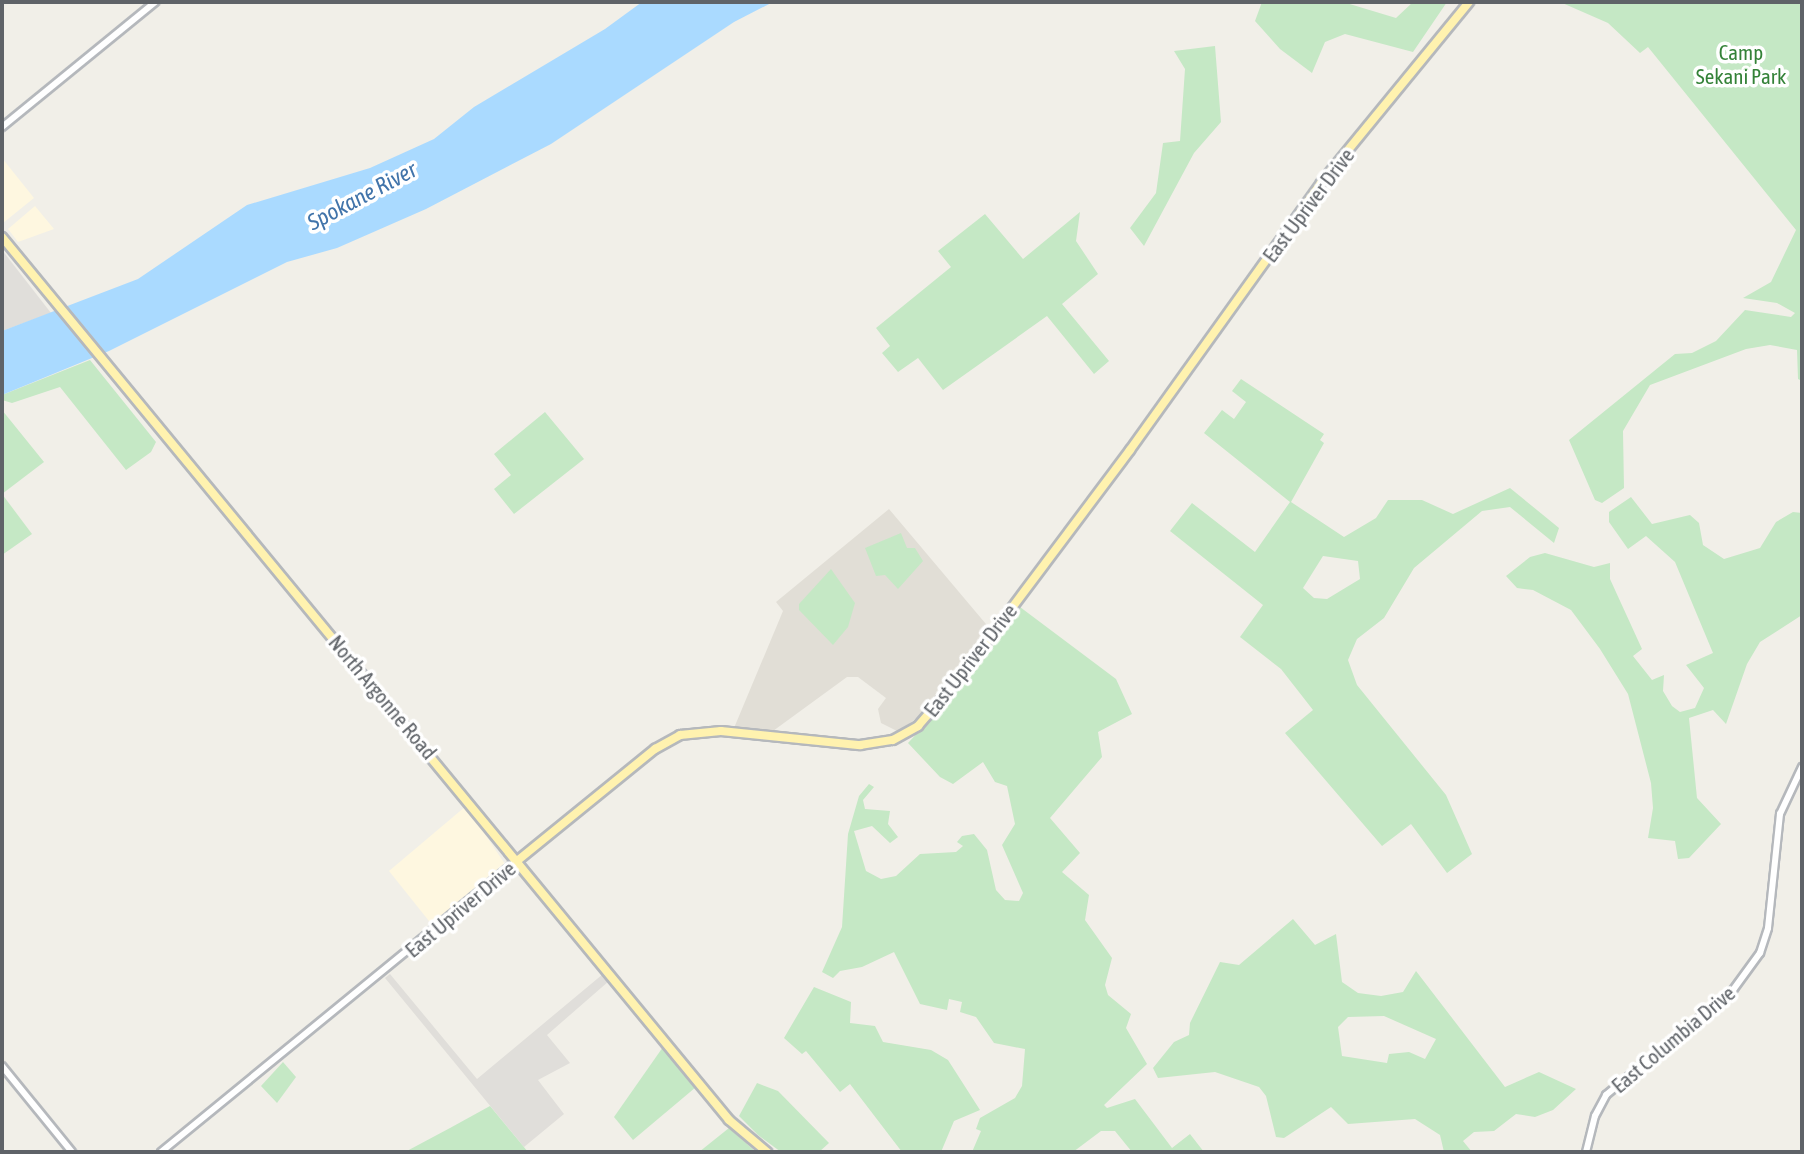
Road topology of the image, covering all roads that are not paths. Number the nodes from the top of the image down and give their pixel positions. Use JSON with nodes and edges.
{"nodes":[{"id":1,"x":155,"y":2,"type":"edge"},
{"id":2,"x":1469,"y":2,"type":"edge"},
{"id":3,"x":2,"y":127,"type":"edge"},
{"id":4,"x":2,"y":237,"type":"edge"},
{"id":5,"x":1802,"y":767,"type":"edge"},
{"id":6,"x":517,"y":861,"type":"junction"},
{"id":7,"x":2,"y":1066,"type":"edge"},
{"id":8,"x":72,"y":1152,"type":"edge"},
{"id":9,"x":161,"y":1152,"type":"edge"},
{"id":10,"x":767,"y":1152,"type":"edge"},
{"id":11,"x":1586,"y":1152,"type":"edge"}],
"edges":[{"from":1,"to":3,"type":"street"},
{"from":2,"to":6,"type":"main road","name":"East Upriver Drive"},
{"from":4,"to":6,"type":"main road","name":"North Argonne Road"},
{"from":5,"to":11,"type":"street","name":"East Columbia Drive"},
{"from":6,"to":9,"type":"street","name":"East Upriver Drive"},
{"from":6,"to":10,"type":"main road","name":"North Argonne Road"},
{"from":7,"to":8,"type":"street"}]}
